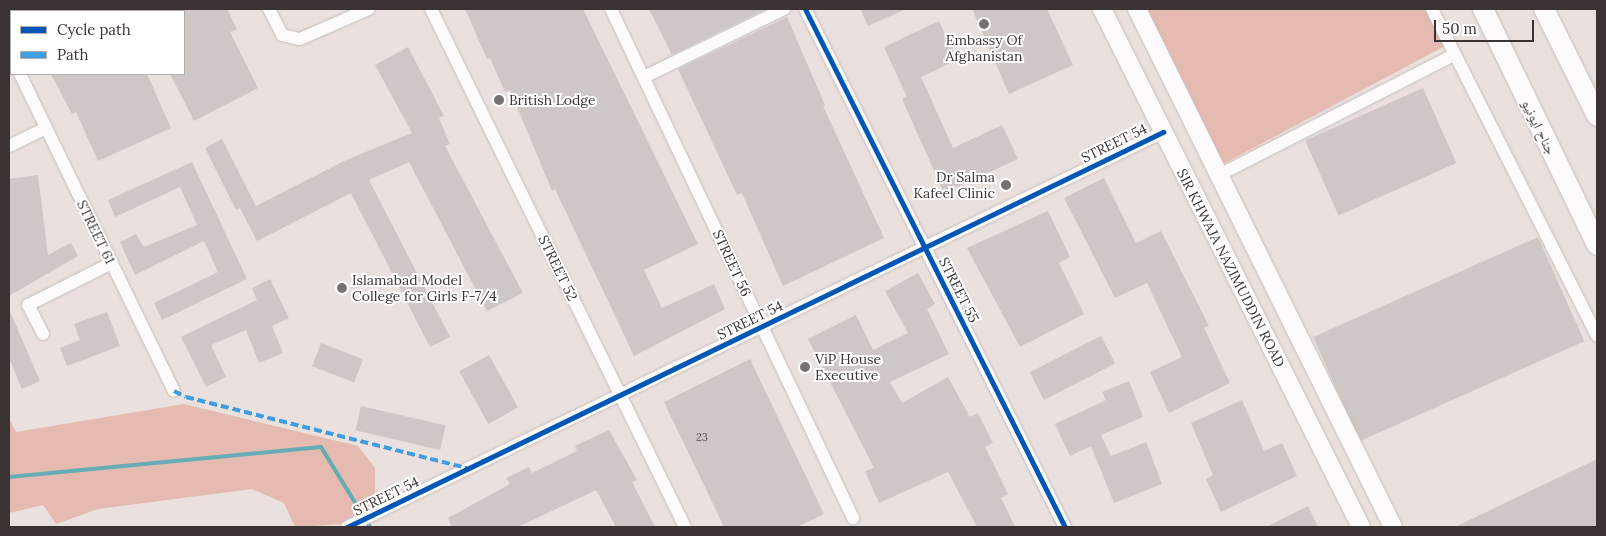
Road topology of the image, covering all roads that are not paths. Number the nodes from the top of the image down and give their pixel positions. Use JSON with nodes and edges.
{"nodes":[{"id":1,"x":269,"y":9,"type":"edge"},
{"id":2,"x":369,"y":9,"type":"edge"},
{"id":3,"x":431,"y":9,"type":"edge"},
{"id":4,"x":611,"y":9,"type":"edge"},
{"id":5,"x":784,"y":9,"type":"edge"},
{"id":6,"x":805,"y":9,"type":"edge"},
{"id":7,"x":1102,"y":9,"type":"edge"},
{"id":8,"x":1137,"y":9,"type":"edge"},
{"id":9,"x":1432,"y":9,"type":"edge"},
{"id":10,"x":1483,"y":9,"type":"edge"},
{"id":11,"x":1544,"y":9,"type":"edge"},
{"id":12,"x":1455,"y":54,"type":"junction"},
{"id":13,"x":20,"y":75,"type":"edge"},
{"id":14,"x":644,"y":78,"type":"junction"},
{"id":15,"x":1597,"y":116,"type":"edge"},
{"id":16,"x":46,"y":128,"type":"junction"},
{"id":17,"x":1163,"y":132,"type":"junction"},
{"id":18,"x":9,"y":146,"type":"edge"},
{"id":19,"x":1219,"y":175,"type":"junction"},
{"id":20,"x":1597,"y":245,"type":"edge"},
{"id":21,"x":925,"y":248,"type":"junction"},
{"id":22,"x":112,"y":263,"type":"junction"},
{"id":23,"x":762,"y":327,"type":"junction"},
{"id":24,"x":43,"y":334,"type":"dead end"},
{"id":25,"x":1597,"y":336,"type":"edge"},
{"id":26,"x":174,"y":391,"type":"dead end"},
{"id":27,"x":620,"y":397,"type":"junction"},
{"id":28,"x":853,"y":518,"type":"dead end"},
{"id":29,"x":347,"y":527,"type":"edge"},
{"id":30,"x":685,"y":527,"type":"edge"},
{"id":31,"x":1065,"y":527,"type":"edge"},
{"id":32,"x":1361,"y":527,"type":"edge"},
{"id":33,"x":1393,"y":527,"type":"edge"}],
"edges":[{"from":1,"to":2,"type":"street"},
{"from":3,"to":27,"type":"street","name":"STREET 52"},
{"from":4,"to":14,"type":"street","name":"STREET 56"},
{"from":5,"to":14,"type":"street"},
{"from":6,"to":21,"type":"street","name":"STREET 55"},
{"from":7,"to":17,"type":"main road","name":"SIR KHWAJA NAZIMUDDIN ROAD"},
{"from":8,"to":19,"type":"main road"},
{"from":9,"to":12,"type":"street"},
{"from":10,"to":20,"type":"main road","name":"جناح ایونیو"},
{"from":11,"to":15,"type":"main road"},
{"from":12,"to":19,"type":"street"},
{"from":12,"to":25,"type":"street"},
{"from":13,"to":16,"type":"street","name":"STREET 61"},
{"from":14,"to":23,"type":"street","name":"STREET 56"},
{"from":16,"to":18,"type":"street"},
{"from":16,"to":22,"type":"street","name":"STREET 61"},
{"from":17,"to":21,"type":"street","name":"STREET 54"},
{"from":17,"to":32,"type":"main road","name":"SIR KHWAJA NAZIMUDDIN ROAD"},
{"from":19,"to":33,"type":"main road"},
{"from":21,"to":23,"type":"street","name":"STREET 54"},
{"from":21,"to":31,"type":"street","name":"STREET 55"},
{"from":22,"to":24,"type":"street"},
{"from":22,"to":26,"type":"street","name":"STREET 61"},
{"from":23,"to":27,"type":"street","name":"STREET 54"},
{"from":23,"to":28,"type":"street","name":"STREET 56"},
{"from":27,"to":29,"type":"street","name":"STREET 54"},
{"from":27,"to":30,"type":"street","name":"STREET 52"}]}
